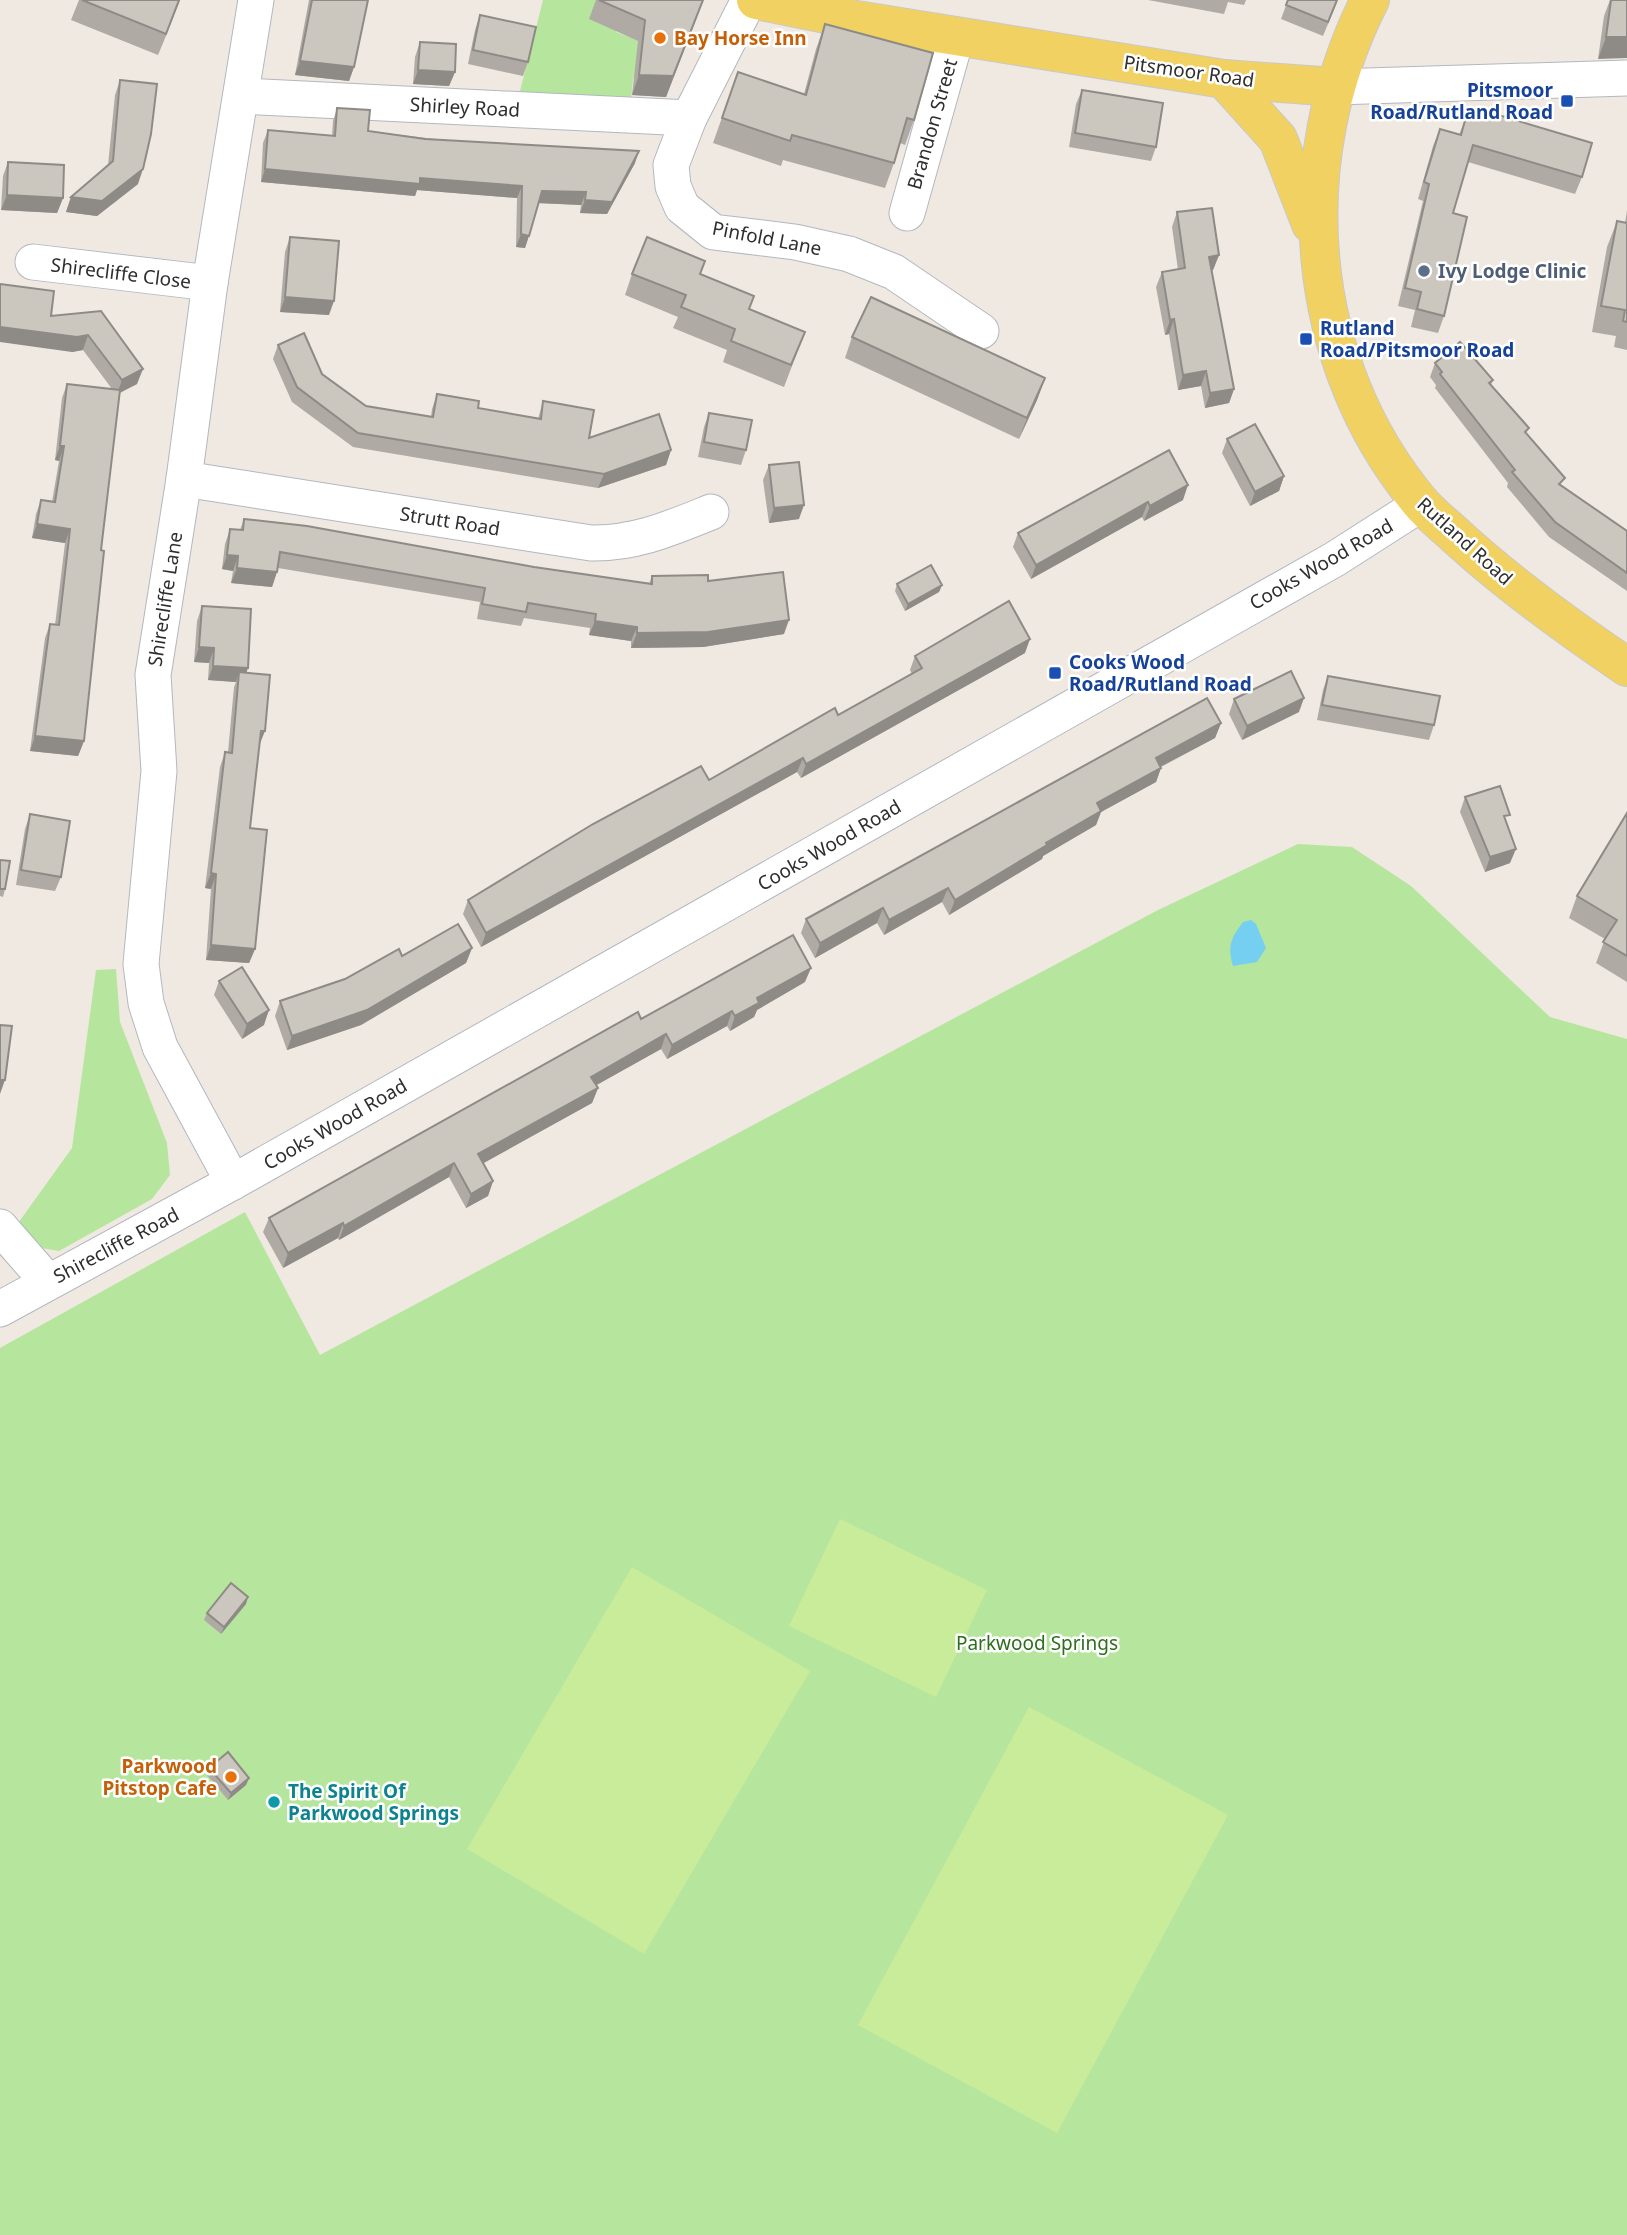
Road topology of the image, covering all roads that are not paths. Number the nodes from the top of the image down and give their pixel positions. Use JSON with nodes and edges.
{"nodes":[{"id":1,"x":256,"y":0,"type":"edge"},
{"id":2,"x":748,"y":0,"type":"edge"},
{"id":3,"x":756,"y":0,"type":"edge"},
{"id":4,"x":1370,"y":0,"type":"edge"},
{"id":5,"x":957,"y":36,"type":"junction"},
{"id":6,"x":1627,"y":78,"type":"edge"},
{"id":7,"x":1224,"y":79,"type":"junction"},
{"id":8,"x":1335,"y":87,"type":"junction"},
{"id":9,"x":240,"y":96,"type":"junction"},
{"id":10,"x":690,"y":118,"type":"junction"},
{"id":11,"x":907,"y":212,"type":"dead end"},
{"id":12,"x":1318,"y":242,"type":"junction"},
{"id":13,"x":33,"y":262,"type":"dead end"},
{"id":14,"x":210,"y":283,"type":"junction"},
{"id":15,"x":981,"y":331,"type":"dead end"},
{"id":16,"x":184,"y":479,"type":"junction"},
{"id":17,"x":1421,"y":504,"type":"junction"},
{"id":18,"x":711,"y":512,"type":"dead end"},
{"id":19,"x":1627,"y":667,"type":"edge"},
{"id":20,"x":233,"y":1182,"type":"junction"},
{"id":21,"x":0,"y":1227,"type":"edge"},
{"id":22,"x":48,"y":1282,"type":"junction"},
{"id":23,"x":0,"y":1309,"type":"edge"}],
"edges":[{"from":1,"to":9,"type":"street","name":"Shirecliffe Lane"},
{"from":2,"to":10,"type":"street","name":"Pinfold Lane"},
{"from":3,"to":5,"type":"main road","name":"Pitsmoor Road"},
{"from":4,"to":8,"type":"main road","name":"Rutland Road"},
{"from":5,"to":7,"type":"main road","name":"Pitsmoor Road"},
{"from":5,"to":11,"type":"street","name":"Brandon Street"},
{"from":6,"to":8,"type":"street","name":"Pitsmoor Road"},
{"from":7,"to":8,"type":"main road","name":"Pitsmoor Road"},
{"from":7,"to":12,"type":"main road"},
{"from":8,"to":12,"type":"main road","name":"Rutland Road"},
{"from":9,"to":10,"type":"street","name":"Shirley Road"},
{"from":9,"to":14,"type":"street","name":"Shirecliffe Lane"},
{"from":10,"to":15,"type":"street","name":"Pinfold Lane"},
{"from":12,"to":17,"type":"main road","name":"Rutland Road"},
{"from":13,"to":14,"type":"street","name":"Shirecliffe Close"},
{"from":14,"to":16,"type":"street","name":"Shirecliffe Lane"},
{"from":16,"to":18,"type":"street","name":"Strutt Road"},
{"from":16,"to":20,"type":"street","name":"Shirecliffe Lane"},
{"from":17,"to":19,"type":"main road","name":"Rutland Road"},
{"from":17,"to":20,"type":"street","name":"Cooks Wood Road"},
{"from":20,"to":22,"type":"street","name":"Shirecliffe Road"},
{"from":21,"to":22,"type":"street"},
{"from":22,"to":23,"type":"street","name":"Shirecliffe Road"}]}
